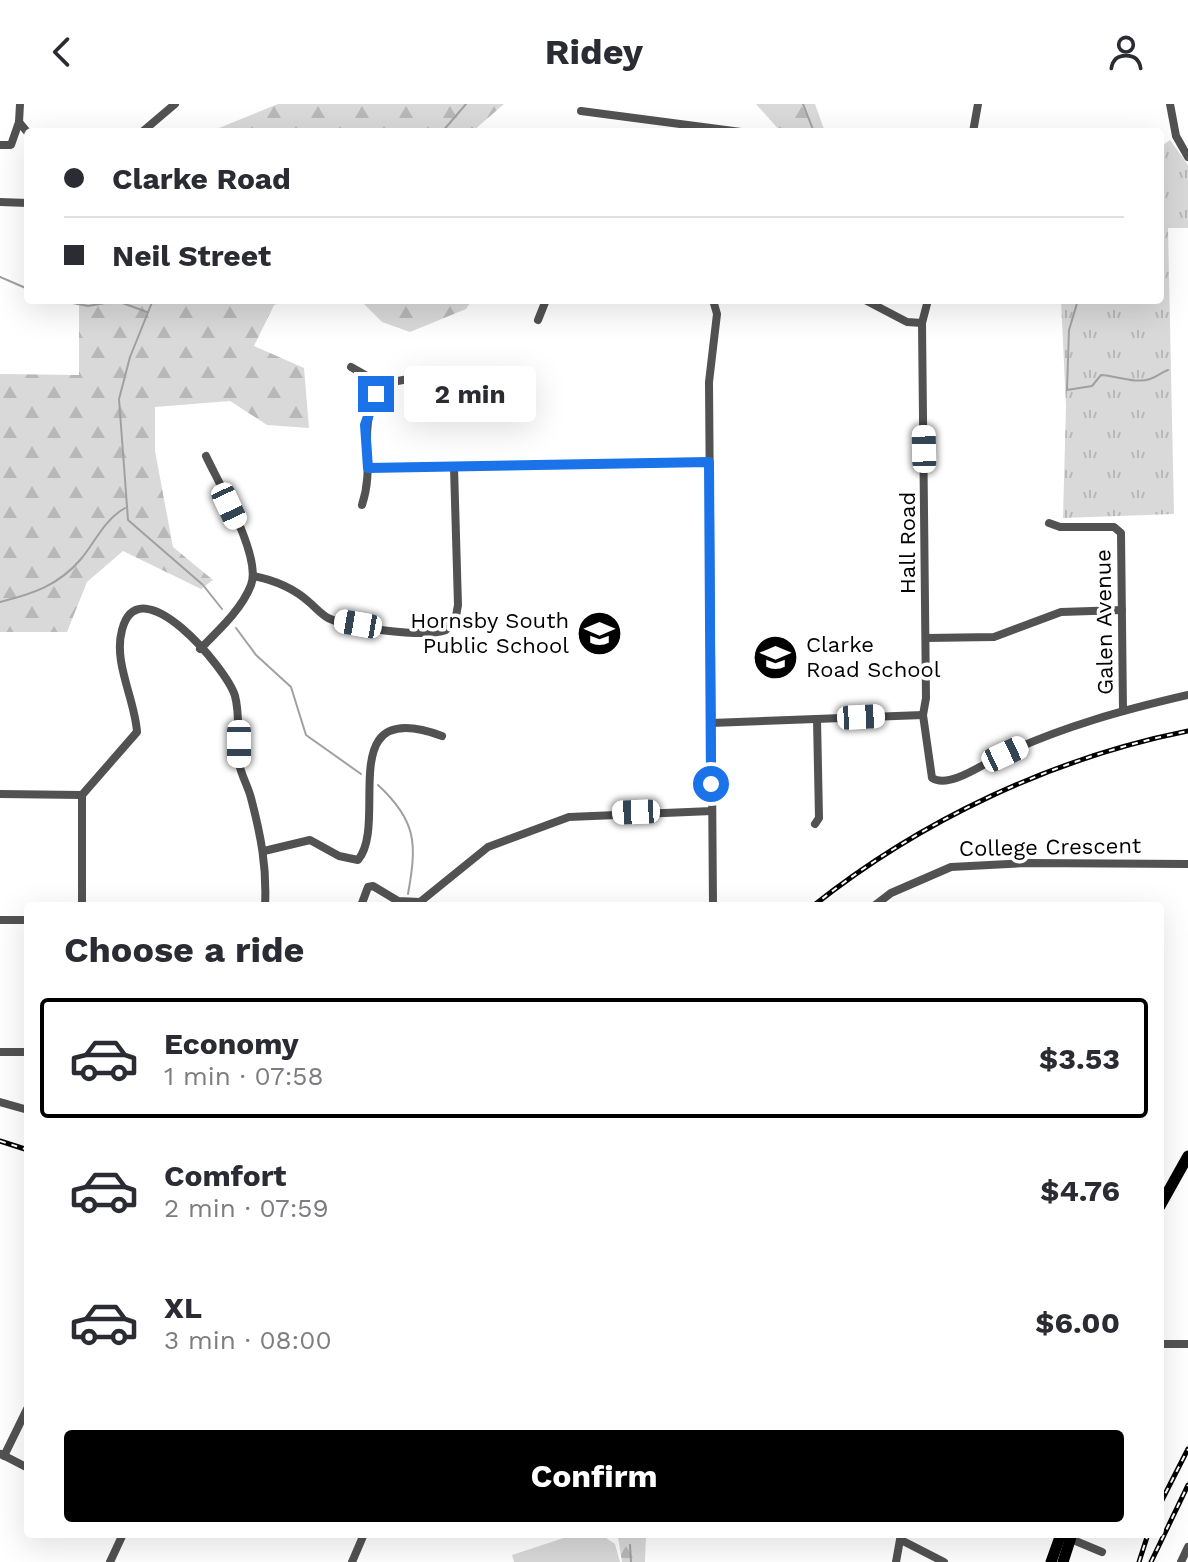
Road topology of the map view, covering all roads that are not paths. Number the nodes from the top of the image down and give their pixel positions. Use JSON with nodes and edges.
{"nodes":[{"id":1,"x":20,"y":104,"type":"edge"},
{"id":2,"x":175,"y":104,"type":"edge"},
{"id":3,"x":978,"y":104,"type":"edge"},
{"id":4,"x":1170,"y":104,"type":"edge"},
{"id":5,"x":581,"y":111,"type":"dead end"},
{"id":6,"x":19,"y":122,"type":"junction"},
{"id":7,"x":24,"y":128,"type":"edge"},
{"id":8,"x":147,"y":128,"type":"edge"},
{"id":9,"x":711,"y":128,"type":"edge"},
{"id":10,"x":974,"y":128,"type":"edge"},
{"id":11,"x":0,"y":145,"type":"edge"},
{"id":12,"x":1188,"y":157,"type":"edge"},
{"id":13,"x":0,"y":202,"type":"edge"},
{"id":14,"x":24,"y":203,"type":"edge"},
{"id":15,"x":544,"y":304,"type":"edge"},
{"id":16,"x":714,"y":304,"type":"edge"},
{"id":17,"x":873,"y":304,"type":"edge"},
{"id":18,"x":927,"y":304,"type":"edge"},
{"id":19,"x":538,"y":320,"type":"dead end"},
{"id":20,"x":922,"y":323,"type":"junction"},
{"id":21,"x":351,"y":367,"type":"dead end"},
{"id":22,"x":447,"y":372,"type":"dead end"},
{"id":23,"x":381,"y":384,"type":"junction"},
{"id":24,"x":206,"y":456,"type":"dead end"},
{"id":25,"x":709,"y":462,"type":"junction"},
{"id":26,"x":454,"y":467,"type":"junction"},
{"id":27,"x":368,"y":468,"type":"junction"},
{"id":28,"x":362,"y":505,"type":"dead end"},
{"id":29,"x":1049,"y":523,"type":"dead end"},
{"id":30,"x":253,"y":576,"type":"junction"},
{"id":31,"x":1122,"y":610,"type":"junction"},
{"id":32,"x":926,"y":638,"type":"junction"},
{"id":33,"x":200,"y":649,"type":"junction"},
{"id":34,"x":1188,"y":695,"type":"edge"},
{"id":35,"x":1123,"y":711,"type":"junction"},
{"id":36,"x":923,"y":715,"type":"junction"},
{"id":37,"x":817,"y":719,"type":"junction"},
{"id":38,"x":711,"y":723,"type":"junction"},
{"id":39,"x":442,"y":736,"type":"dead end"},
{"id":40,"x":0,"y":794,"type":"edge"},
{"id":41,"x":82,"y":795,"type":"junction"},
{"id":42,"x":712,"y":811,"type":"junction"},
{"id":43,"x":815,"y":824,"type":"dead end"},
{"id":44,"x":264,"y":851,"type":"junction"},
{"id":45,"x":1188,"y":864,"type":"edge"},
{"id":46,"x":82,"y":902,"type":"edge"},
{"id":47,"x":265,"y":902,"type":"edge"},
{"id":48,"x":362,"y":902,"type":"edge"},
{"id":49,"x":402,"y":902,"type":"edge"},
{"id":50,"x":420,"y":902,"type":"edge"},
{"id":51,"x":713,"y":902,"type":"edge"},
{"id":52,"x":879,"y":902,"type":"edge"},
{"id":53,"x":0,"y":920,"type":"edge"},
{"id":54,"x":24,"y":920,"type":"edge"},
{"id":55,"x":0,"y":1052,"type":"edge"},
{"id":56,"x":24,"y":1052,"type":"edge"},
{"id":57,"x":0,"y":1102,"type":"edge"},
{"id":58,"x":24,"y":1109,"type":"edge"},
{"id":59,"x":1188,"y":1156,"type":"edge"},
{"id":60,"x":1164,"y":1199,"type":"edge"},
{"id":61,"x":1164,"y":1344,"type":"edge"},
{"id":62,"x":1188,"y":1344,"type":"edge"},
{"id":63,"x":24,"y":1414,"type":"edge"},
{"id":64,"x":2,"y":1455,"type":"edge"},
{"id":65,"x":24,"y":1466,"type":"edge"},
{"id":66,"x":121,"y":1538,"type":"edge"},
{"id":67,"x":362,"y":1538,"type":"edge"},
{"id":68,"x":901,"y":1538,"type":"edge"},
{"id":69,"x":903,"y":1538,"type":"edge"},
{"id":70,"x":1065,"y":1538,"type":"edge"},
{"id":71,"x":1066,"y":1538,"type":"edge"},
{"id":72,"x":1070,"y":1538,"type":"edge"},
{"id":73,"x":1188,"y":1547,"type":"edge"},
{"id":74,"x":1102,"y":1552,"type":"dead end"},
{"id":75,"x":110,"y":1562,"type":"edge"},
{"id":76,"x":352,"y":1562,"type":"edge"},
{"id":77,"x":896,"y":1562,"type":"edge"},
{"id":78,"x":944,"y":1562,"type":"edge"},
{"id":79,"x":1051,"y":1562,"type":"edge"},
{"id":80,"x":1063,"y":1562,"type":"edge"},
{"id":81,"x":1181,"y":1562,"type":"edge"}],
"edges":[{"from":1,"to":6,"type":"street"},
{"from":2,"to":8,"type":"street"},
{"from":3,"to":10,"type":"street"},
{"from":4,"to":12,"type":"street"},
{"from":5,"to":9,"type":"street"},
{"from":6,"to":7,"type":"street"},
{"from":6,"to":11,"type":"street"},
{"from":13,"to":14,"type":"street"},
{"from":15,"to":19,"type":"street"},
{"from":16,"to":25,"type":"street"},
{"from":17,"to":20,"type":"street"},
{"from":18,"to":20,"type":"street","name":"Hall Road"},
{"from":20,"to":32,"type":"street","name":"Hall Road"},
{"from":21,"to":23,"type":"street"},
{"from":22,"to":23,"type":"street"},
{"from":23,"to":27,"type":"street"},
{"from":24,"to":30,"type":"street"},
{"from":25,"to":26,"type":"street"},
{"from":25,"to":38,"type":"street"},
{"from":26,"to":27,"type":"street"},
{"from":26,"to":30,"type":"street"},
{"from":27,"to":28,"type":"street"},
{"from":29,"to":31,"type":"street","name":"Galen Avenue"},
{"from":30,"to":33,"type":"street"},
{"from":31,"to":32,"type":"street"},
{"from":31,"to":35,"type":"street","name":"Galen Avenue"},
{"from":32,"to":36,"type":"street","name":"Hall Road"},
{"from":33,"to":41,"type":"street"},
{"from":33,"to":44,"type":"street"},
{"from":34,"to":35,"type":"street"},
{"from":35,"to":36,"type":"street","name":"Hall Road"},
{"from":36,"to":37,"type":"street"},
{"from":37,"to":38,"type":"street"},
{"from":37,"to":43,"type":"street"},
{"from":38,"to":42,"type":"street"},
{"from":39,"to":44,"type":"street"},
{"from":40,"to":41,"type":"street"},
{"from":41,"to":46,"type":"street"},
{"from":42,"to":50,"type":"street"},
{"from":42,"to":51,"type":"street"},
{"from":44,"to":47,"type":"street"},
{"from":45,"to":52,"type":"street","name":"College Crescent"},
{"from":48,"to":49,"type":"street"},
{"from":53,"to":54,"type":"street"},
{"from":55,"to":56,"type":"street"},
{"from":57,"to":58,"type":"street"},
{"from":59,"to":60,"type":"main road"},
{"from":61,"to":62,"type":"street"},
{"from":63,"to":64,"type":"street"},
{"from":64,"to":65,"type":"street"},
{"from":66,"to":75,"type":"street"},
{"from":67,"to":76,"type":"street"},
{"from":68,"to":77,"type":"street"},
{"from":69,"to":78,"type":"street"},
{"from":70,"to":79,"type":"main road"},
{"from":71,"to":80,"type":"main road"},
{"from":72,"to":74,"type":"street"},
{"from":73,"to":81,"type":"street"}]}
